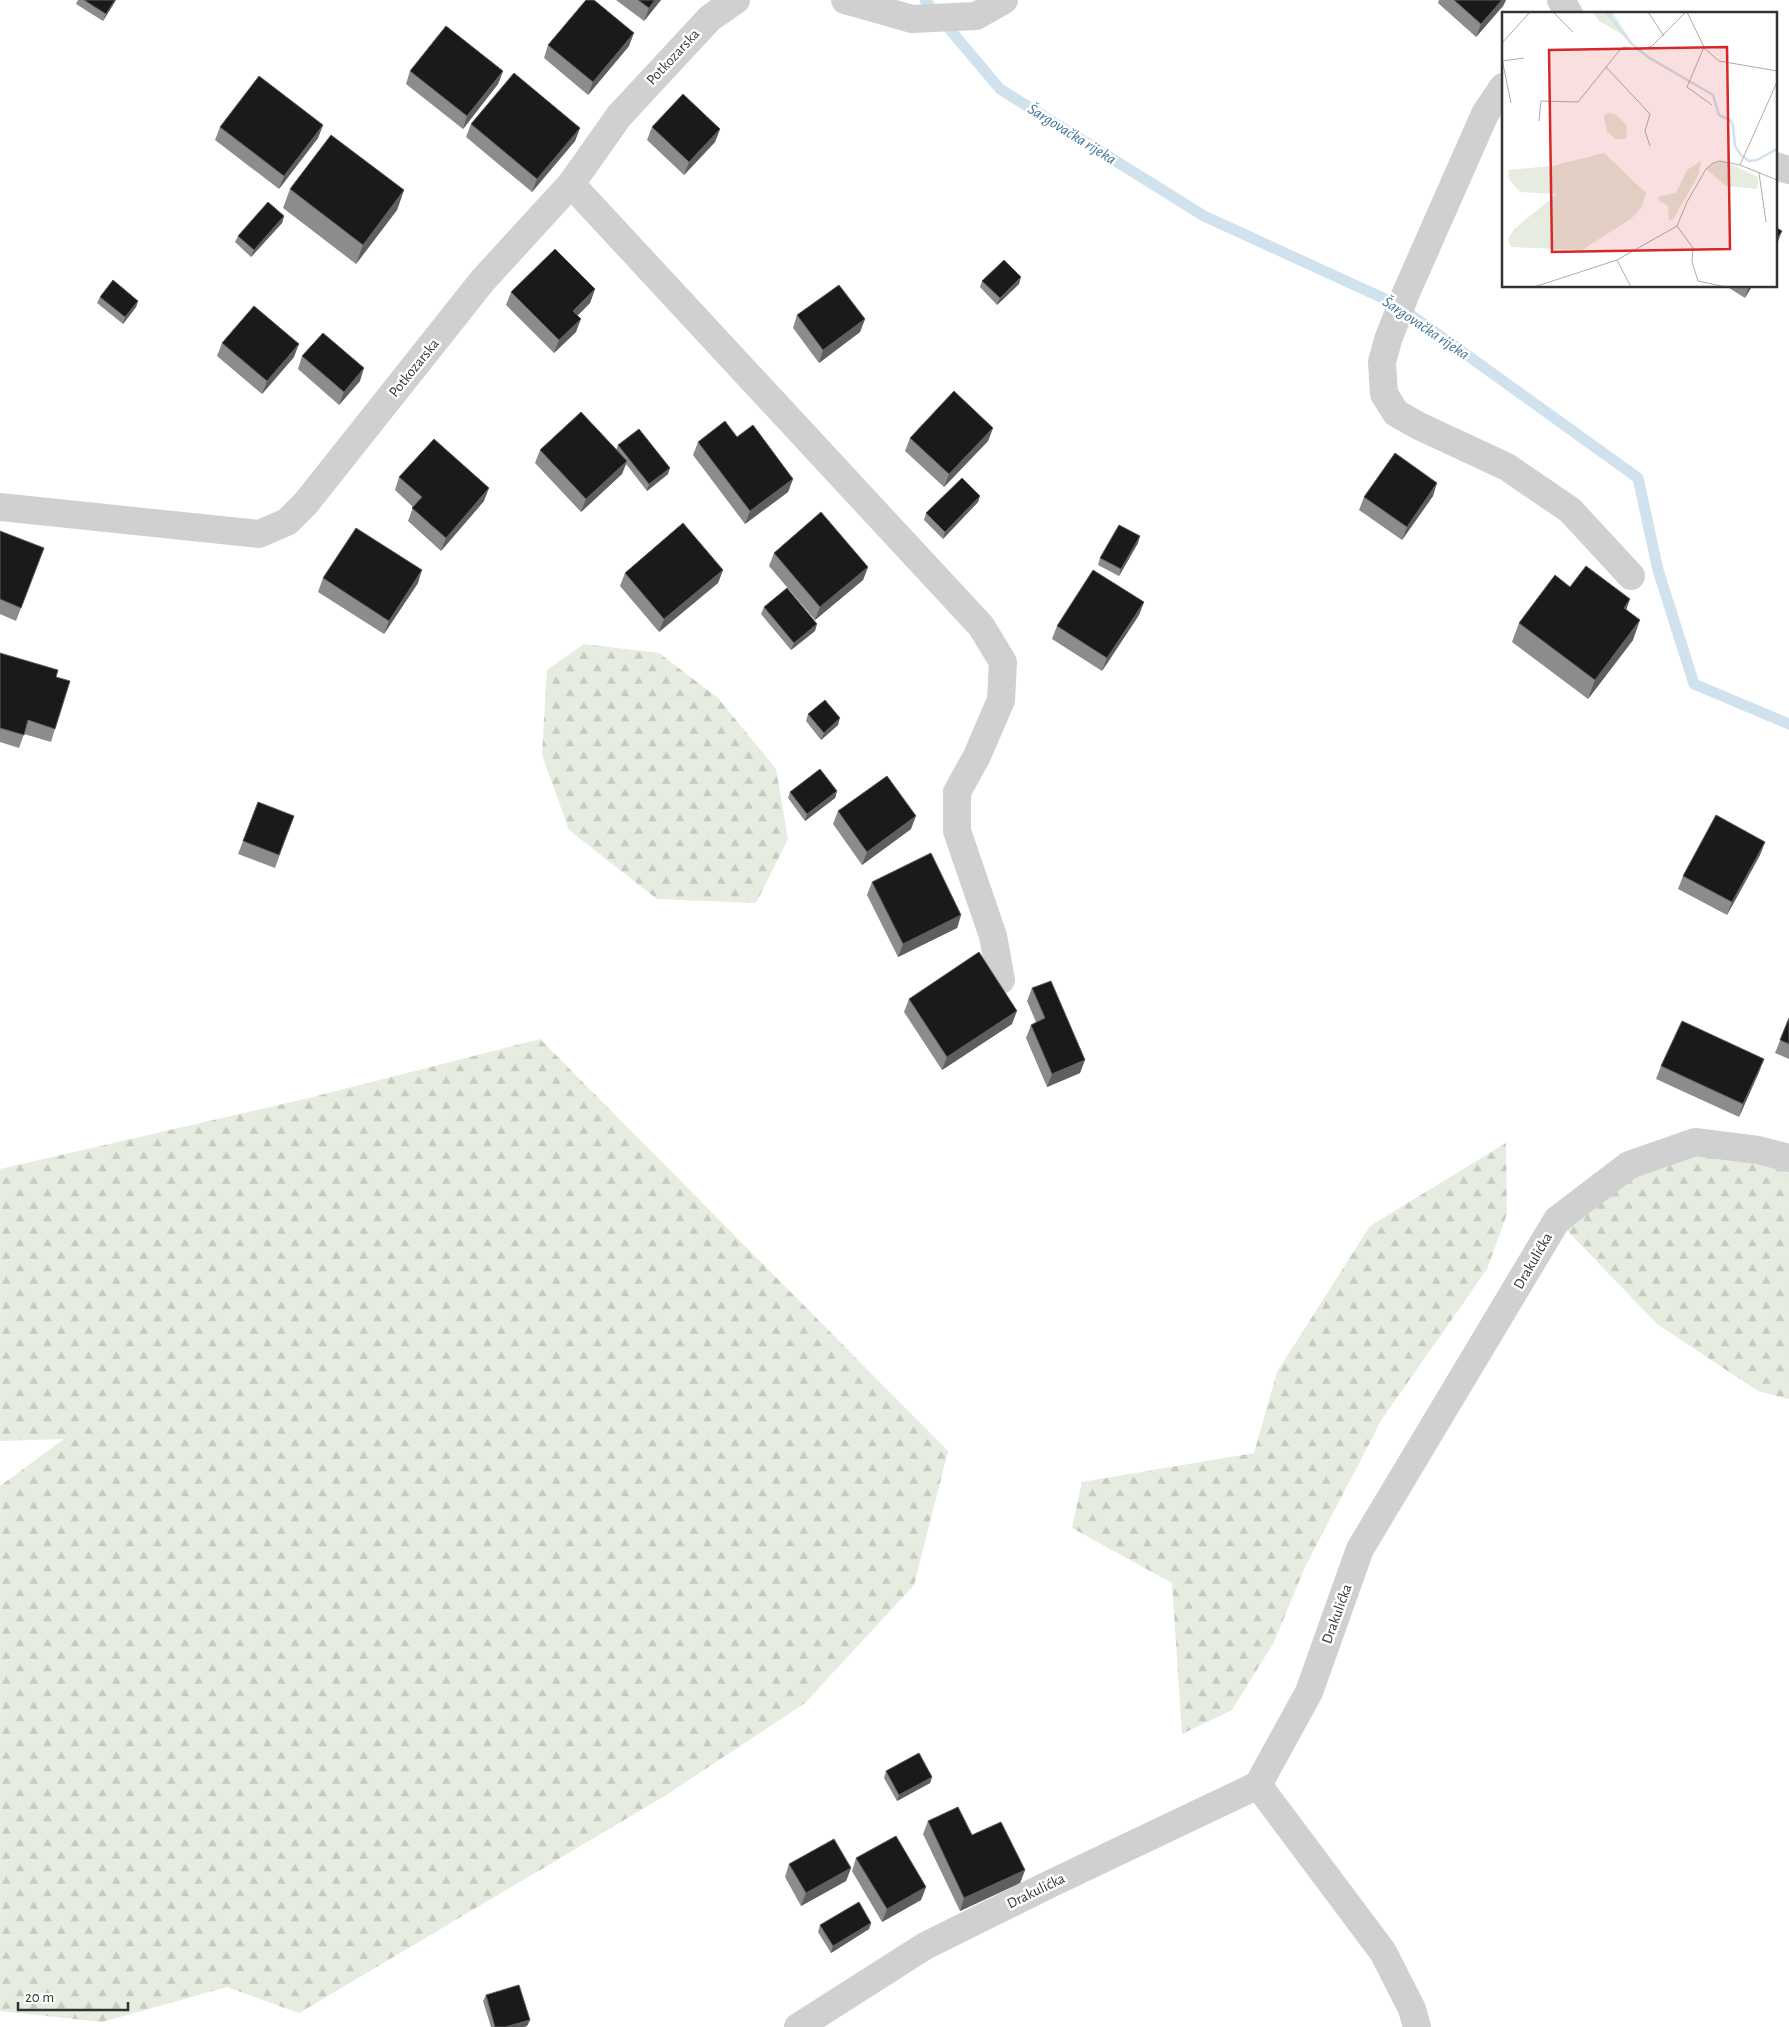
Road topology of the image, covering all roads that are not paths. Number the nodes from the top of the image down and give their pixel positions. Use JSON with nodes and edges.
{"nodes":[{"id":1,"x":736,"y":0,"type":"edge"},
{"id":2,"x":845,"y":0,"type":"edge"},
{"id":3,"x":1004,"y":0,"type":"edge"},
{"id":4,"x":1561,"y":0,"type":"edge"},
{"id":5,"x":1552,"y":12,"type":"edge"},
{"id":6,"x":1568,"y":12,"type":"edge"},
{"id":7,"x":1502,"y":88,"type":"edge"},
{"id":8,"x":1776,"y":166,"type":"edge"},
{"id":9,"x":1789,"y":170,"type":"edge"},
{"id":10,"x":571,"y":184,"type":"junction"},
{"id":11,"x":0,"y":507,"type":"edge"},
{"id":12,"x":1631,"y":576,"type":"dead end"},
{"id":13,"x":1001,"y":980,"type":"dead end"},
{"id":14,"x":1789,"y":1158,"type":"edge"},
{"id":15,"x":1258,"y":1785,"type":"junction"},
{"id":16,"x":798,"y":2027,"type":"edge"},
{"id":17,"x":1417,"y":2027,"type":"edge"}],
"edges":[{"from":1,"to":10,"type":"street","name":"Potkozarska"},
{"from":2,"to":3,"type":"street"},
{"from":4,"to":5,"type":"street"},
{"from":4,"to":6,"type":"street"},
{"from":7,"to":12,"type":"street"},
{"from":8,"to":9,"type":"street"},
{"from":10,"to":11,"type":"street","name":"Potkozarska"},
{"from":10,"to":13,"type":"street"},
{"from":14,"to":15,"type":"street","name":"Drakulićka"},
{"from":15,"to":16,"type":"street","name":"Drakulićka"},
{"from":15,"to":17,"type":"street"}]}
